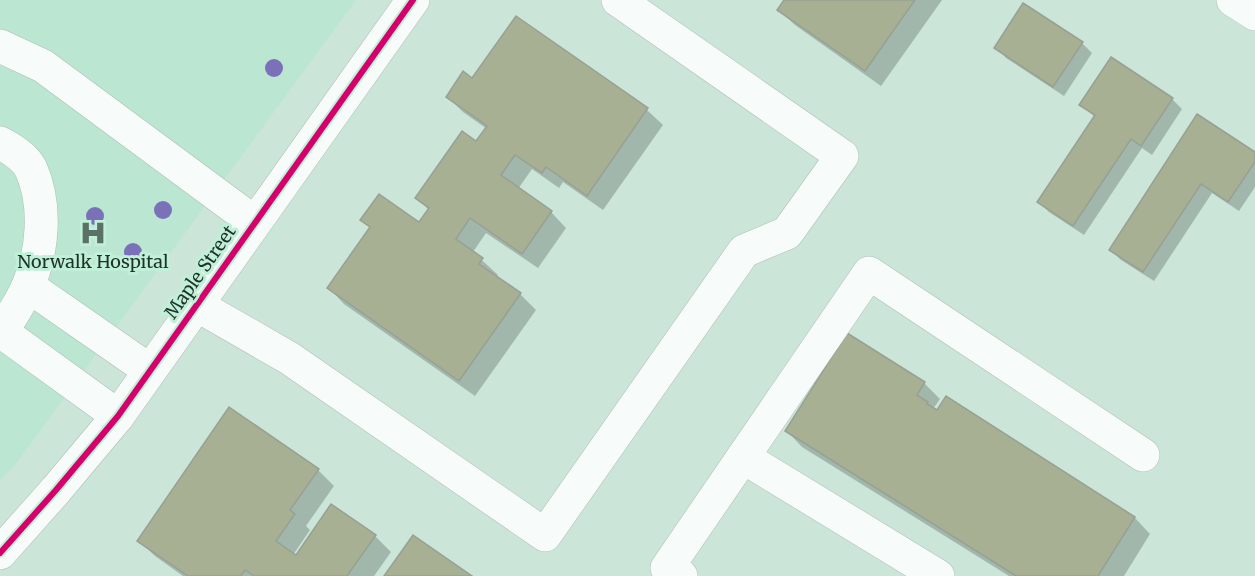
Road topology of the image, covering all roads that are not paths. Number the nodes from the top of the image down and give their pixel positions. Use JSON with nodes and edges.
{"nodes":[{"id":1,"x":413,"y":0,"type":"edge"},
{"id":2,"x":618,"y":0,"type":"edge"},
{"id":3,"x":1233,"y":0,"type":"edge"},
{"id":4,"x":1255,"y":15,"type":"edge"},
{"id":5,"x":0,"y":46,"type":"edge"},
{"id":6,"x":0,"y":143,"type":"edge"},
{"id":7,"x":254,"y":222,"type":"junction"},
{"id":8,"x":28,"y":286,"type":"junction"},
{"id":9,"x":195,"y":304,"type":"junction"},
{"id":10,"x":1,"y":333,"type":"edge"},
{"id":11,"x":149,"y":370,"type":"junction"},
{"id":12,"x":118,"y":416,"type":"junction"},
{"id":13,"x":1143,"y":454,"type":"dead end"},
{"id":14,"x":743,"y":457,"type":"junction"},
{"id":15,"x":0,"y":553,"type":"edge"},
{"id":16,"x":0,"y":562,"type":"edge"},
{"id":17,"x":13,"y":576,"type":"edge"},
{"id":18,"x":681,"y":576,"type":"edge"},
{"id":19,"x":938,"y":576,"type":"edge"}],
"edges":[{"from":1,"to":7,"type":"street","name":"Maple Street"},
{"from":2,"to":9,"type":"street"},
{"from":3,"to":4,"type":"street"},
{"from":5,"to":7,"type":"street"},
{"from":6,"to":8,"type":"street"},
{"from":7,"to":9,"type":"street","name":"Maple Street"},
{"from":8,"to":10,"type":"street"},
{"from":8,"to":11,"type":"street"},
{"from":9,"to":11,"type":"street","name":"Maple Street"},
{"from":10,"to":12,"type":"street"},
{"from":11,"to":12,"type":"street","name":"Maple Street"},
{"from":12,"to":15,"type":"street","name":"Maple Street"},
{"from":13,"to":14,"type":"street"},
{"from":14,"to":18,"type":"street"},
{"from":14,"to":19,"type":"street"},
{"from":16,"to":17,"type":"street"}]}
